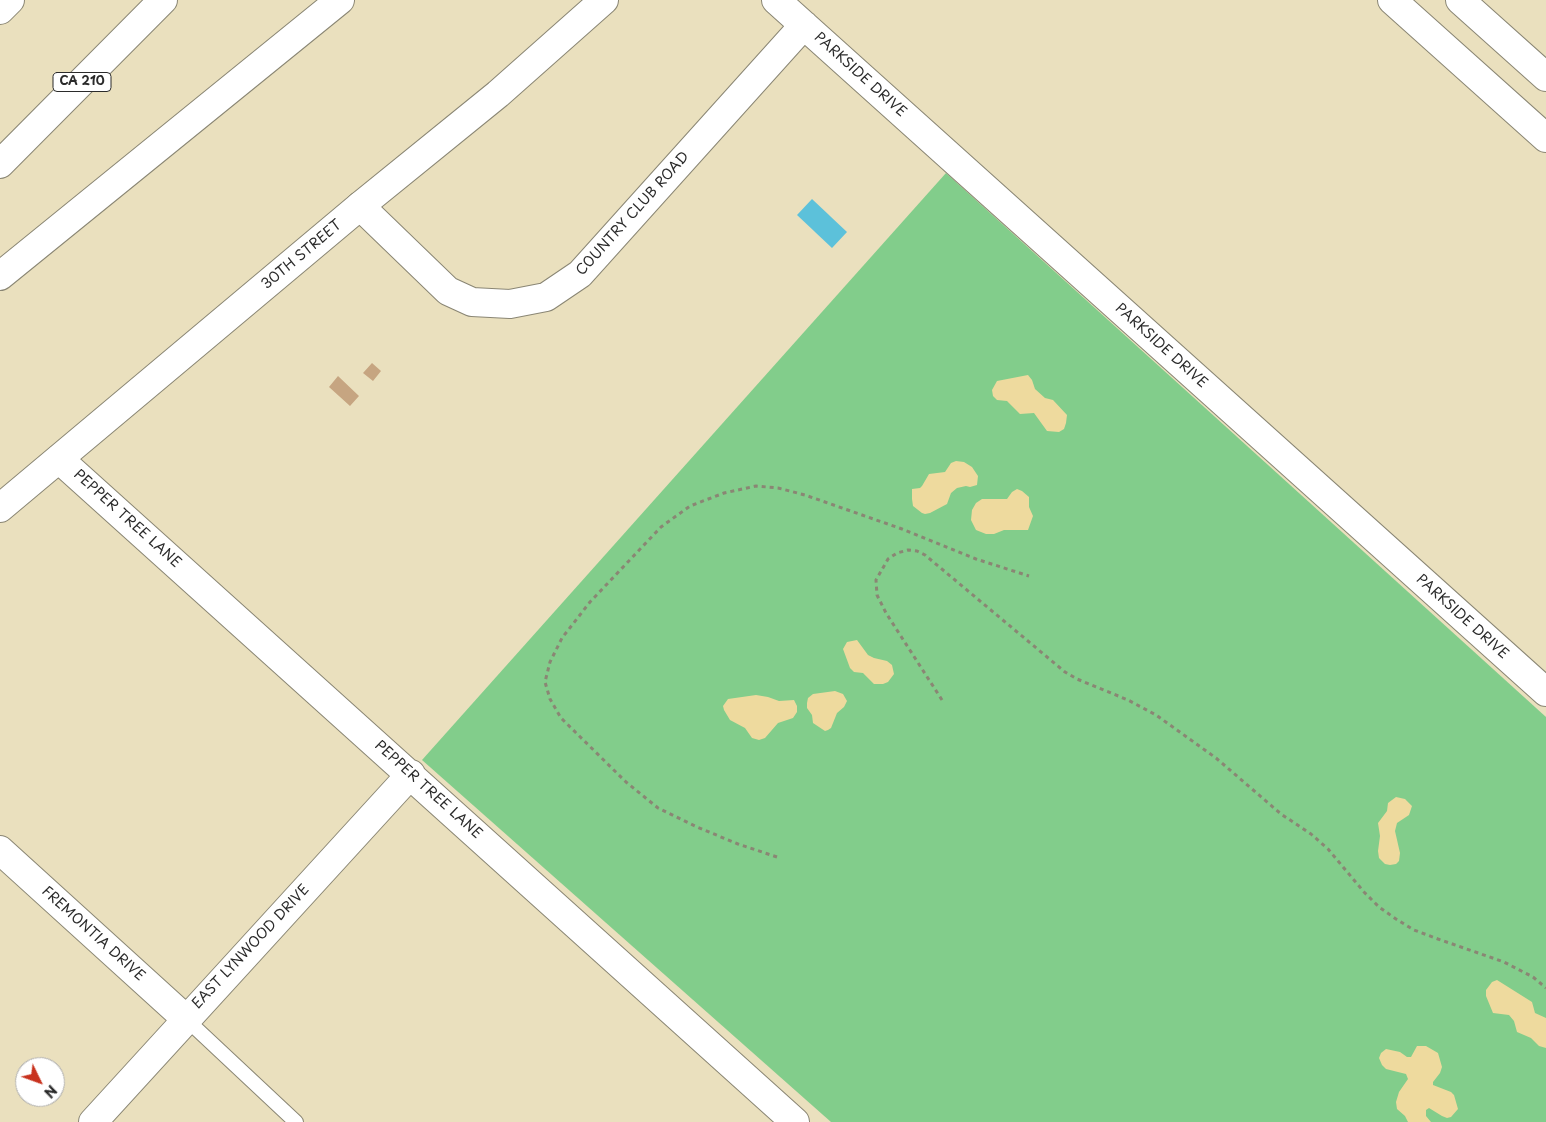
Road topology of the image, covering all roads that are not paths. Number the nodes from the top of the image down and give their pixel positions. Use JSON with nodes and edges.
{"nodes":[{"id":1,"x":10,"y":0,"type":"edge"},
{"id":2,"x":163,"y":0,"type":"edge"},
{"id":3,"x":340,"y":0,"type":"edge"},
{"id":4,"x":604,"y":0,"type":"edge"},
{"id":5,"x":776,"y":0,"type":"edge"},
{"id":6,"x":1392,"y":0,"type":"edge"},
{"id":7,"x":1460,"y":0,"type":"edge"},
{"id":8,"x":0,"y":10,"type":"edge"},
{"id":9,"x":804,"y":25,"type":"junction"},
{"id":10,"x":1546,"y":77,"type":"edge"},
{"id":11,"x":1546,"y":138,"type":"edge"},
{"id":12,"x":0,"y":164,"type":"edge"},
{"id":13,"x":360,"y":206,"type":"junction"},
{"id":14,"x":0,"y":276,"type":"edge"},
{"id":15,"x":59,"y":459,"type":"junction"},
{"id":16,"x":0,"y":508,"type":"edge"},
{"id":17,"x":1546,"y":692,"type":"edge"},
{"id":18,"x":411,"y":774,"type":"junction"},
{"id":19,"x":0,"y":850,"type":"edge"},
{"id":20,"x":186,"y":1019,"type":"junction"},
{"id":21,"x":93,"y":1122,"type":"edge"},
{"id":22,"x":296,"y":1122,"type":"edge"},
{"id":23,"x":796,"y":1122,"type":"edge"}],
"edges":[{"from":1,"to":8,"type":"main road"},
{"from":2,"to":12,"type":"main road","number":"CA 210"},
{"from":3,"to":14,"type":"main road"},
{"from":4,"to":13,"type":"main road","name":"30TH STREET"},
{"from":5,"to":9,"type":"main road","name":"PARKSIDE DRIVE"},
{"from":6,"to":11,"type":"main road"},
{"from":7,"to":10,"type":"main road"},
{"from":9,"to":13,"type":"main road","name":"COUNTRY CLUB ROAD"},
{"from":9,"to":17,"type":"main road","name":"PARKSIDE DRIVE"},
{"from":13,"to":15,"type":"main road","name":"30TH STREET"},
{"from":15,"to":16,"type":"main road","name":"30TH STREET"},
{"from":15,"to":18,"type":"main road","name":"PEPPER TREE LANE"},
{"from":18,"to":20,"type":"main road","name":"EAST LYNWOOD DRIVE"},
{"from":18,"to":23,"type":"main road","name":"PEPPER TREE LANE"},
{"from":19,"to":20,"type":"main road","name":"FREMONTIA DRIVE"},
{"from":20,"to":21,"type":"main road","name":"EAST LYNWOOD DRIVE"},
{"from":20,"to":22,"type":"lane"}]}
